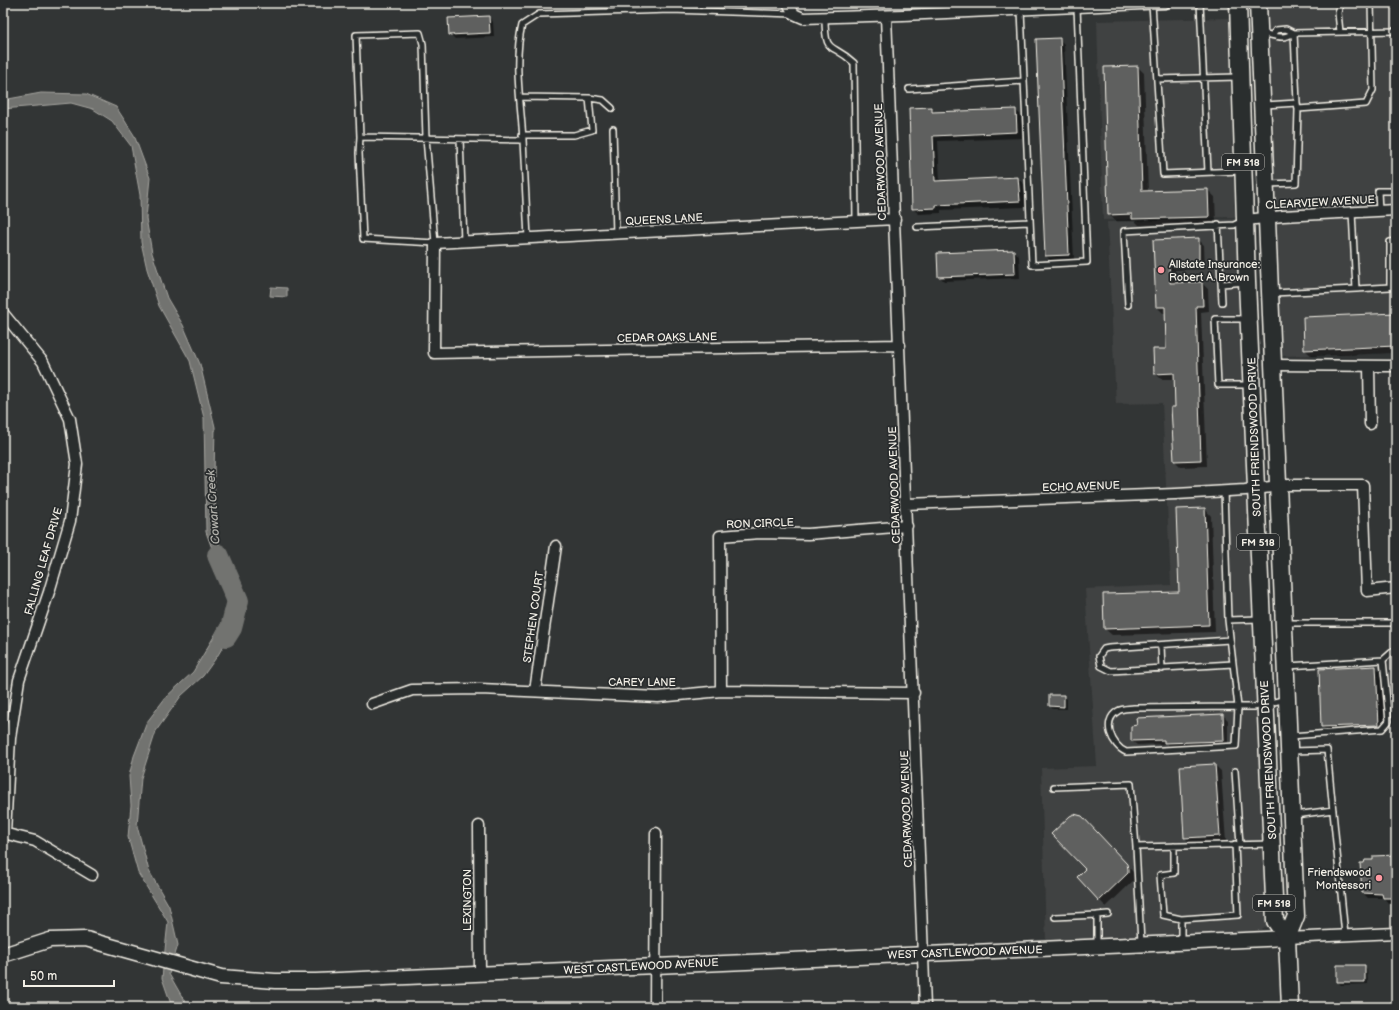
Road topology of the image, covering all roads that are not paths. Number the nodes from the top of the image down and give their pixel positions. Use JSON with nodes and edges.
{"nodes":[{"id":1,"x":788,"y":3,"type":"edge"},
{"id":2,"x":1166,"y":3,"type":"edge"},
{"id":3,"x":1200,"y":3,"type":"edge"},
{"id":4,"x":1238,"y":3,"type":"edge"},
{"id":5,"x":1258,"y":3,"type":"edge"},
{"id":6,"x":1340,"y":3,"type":"edge"},
{"id":7,"x":1371,"y":3,"type":"edge"},
{"id":8,"x":1152,"y":4,"type":"edge"},
{"id":9,"x":1099,"y":5,"type":"edge"},
{"id":10,"x":1077,"y":7,"type":"junction"},
{"id":11,"x":1021,"y":10,"type":"junction"},
{"id":12,"x":794,"y":14,"type":"junction"},
{"id":13,"x":886,"y":16,"type":"junction"},
{"id":14,"x":825,"y":17,"type":"junction"},
{"id":15,"x":1396,"y":31,"type":"edge"},
{"id":16,"x":1340,"y":32,"type":"junction"},
{"id":17,"x":1372,"y":32,"type":"junction"},
{"id":18,"x":1239,"y":33,"type":"junction"},
{"id":19,"x":1294,"y":33,"type":"junction"},
{"id":20,"x":1265,"y":34,"type":"junction"},
{"id":21,"x":1205,"y":77,"type":"junction"},
{"id":22,"x":1240,"y":77,"type":"junction"},
{"id":23,"x":1157,"y":78,"type":"junction"},
{"id":24,"x":1024,"y":81,"type":"junction"},
{"id":25,"x":909,"y":89,"type":"dead end"},
{"id":26,"x":520,"y":97,"type":"junction"},
{"id":27,"x":590,"y":98,"type":"junction"},
{"id":28,"x":1297,"y":103,"type":"junction"},
{"id":29,"x":1261,"y":105,"type":"junction"},
{"id":30,"x":612,"y":108,"type":"dead end"},
{"id":31,"x":1298,"y":109,"type":"junction"},
{"id":32,"x":613,"y":129,"type":"dead end"},
{"id":33,"x":360,"y":137,"type":"junction"},
{"id":34,"x":523,"y":137,"type":"junction"},
{"id":35,"x":426,"y":138,"type":"junction"},
{"id":36,"x":460,"y":138,"type":"junction"},
{"id":37,"x":1244,"y":171,"type":"junction"},
{"id":38,"x":1208,"y":172,"type":"junction"},
{"id":39,"x":1264,"y":184,"type":"junction"},
{"id":40,"x":1396,"y":191,"type":"edge"},
{"id":41,"x":1396,"y":210,"type":"edge"},
{"id":42,"x":1379,"y":211,"type":"junction"},
{"id":43,"x":1352,"y":212,"type":"junction"},
{"id":44,"x":1267,"y":217,"type":"junction"},
{"id":45,"x":895,"y":219,"type":"junction"},
{"id":46,"x":1246,"y":220,"type":"junction"},
{"id":47,"x":856,"y":221,"type":"junction"},
{"id":48,"x":1029,"y":222,"type":"junction"},
{"id":49,"x":1218,"y":224,"type":"junction"},
{"id":50,"x":917,"y":227,"type":"dead end"},
{"id":51,"x":616,"y":234,"type":"junction"},
{"id":52,"x":528,"y":238,"type":"junction"},
{"id":53,"x":464,"y":242,"type":"junction"},
{"id":54,"x":1396,"y":242,"type":"edge"},
{"id":55,"x":435,"y":243,"type":"junction"},
{"id":56,"x":1247,"y":282,"type":"junction"},
{"id":57,"x":1222,"y":284,"type":"junction"},
{"id":58,"x":1356,"y":290,"type":"junction"},
{"id":59,"x":1270,"y":294,"type":"junction"},
{"id":60,"x":1222,"y":302,"type":"dead end"},
{"id":61,"x":1128,"y":305,"type":"dead end"},
{"id":62,"x":3,"y":313,"type":"edge"},
{"id":63,"x":1249,"y":318,"type":"junction"},
{"id":64,"x":900,"y":345,"type":"junction"},
{"id":65,"x":1273,"y":365,"type":"junction"},
{"id":66,"x":1370,"y":366,"type":"junction"},
{"id":67,"x":1396,"y":366,"type":"edge"},
{"id":68,"x":1251,"y":385,"type":"junction"},
{"id":69,"x":1370,"y":424,"type":"dead end"},
{"id":70,"x":1278,"y":486,"type":"junction"},
{"id":71,"x":1256,"y":489,"type":"junction"},
{"id":72,"x":1224,"y":490,"type":"junction"},
{"id":73,"x":906,"y":504,"type":"junction"},
{"id":74,"x":907,"y":526,"type":"junction"},
{"id":75,"x":556,"y":546,"type":"dead end"},
{"id":76,"x":1396,"y":588,"type":"edge"},
{"id":77,"x":1262,"y":619,"type":"junction"},
{"id":78,"x":1228,"y":620,"type":"junction"},
{"id":79,"x":1284,"y":623,"type":"junction"},
{"id":80,"x":1396,"y":623,"type":"edge"},
{"id":81,"x":1230,"y":640,"type":"junction"},
{"id":82,"x":1161,"y":645,"type":"junction"},
{"id":83,"x":1396,"y":651,"type":"edge"},
{"id":84,"x":1383,"y":660,"type":"junction"},
{"id":85,"x":1233,"y":664,"type":"junction"},
{"id":86,"x":1285,"y":666,"type":"junction"},
{"id":87,"x":1162,"y":669,"type":"junction"},
{"id":88,"x":535,"y":691,"type":"junction"},
{"id":89,"x":721,"y":691,"type":"junction"},
{"id":90,"x":914,"y":693,"type":"junction"},
{"id":91,"x":1287,"y":699,"type":"junction"},
{"id":92,"x":372,"y":704,"type":"dead end"},
{"id":93,"x":1265,"y":705,"type":"junction"},
{"id":94,"x":1238,"y":707,"type":"junction"},
{"id":95,"x":1289,"y":743,"type":"junction"},
{"id":96,"x":1235,"y":771,"type":"dead end"},
{"id":97,"x":1054,"y":787,"type":"dead end"},
{"id":98,"x":1334,"y":810,"type":"junction"},
{"id":99,"x":1292,"y":815,"type":"junction"},
{"id":100,"x":479,"y":826,"type":"dead end"},
{"id":101,"x":4,"y":833,"type":"edge"},
{"id":102,"x":656,"y":833,"type":"dead end"},
{"id":103,"x":1238,"y":844,"type":"junction"},
{"id":104,"x":1272,"y":844,"type":"junction"},
{"id":105,"x":1174,"y":846,"type":"junction"},
{"id":106,"x":1136,"y":847,"type":"junction"},
{"id":107,"x":92,"y":875,"type":"dead end"},
{"id":108,"x":1108,"y":914,"type":"dead end"},
{"id":109,"x":1097,"y":915,"type":"junction"},
{"id":110,"x":1055,"y":917,"type":"dead end"},
{"id":111,"x":1181,"y":919,"type":"junction"},
{"id":112,"x":1396,"y":933,"type":"edge"},
{"id":113,"x":1345,"y":936,"type":"junction"},
{"id":114,"x":1287,"y":938,"type":"junction"},
{"id":115,"x":1181,"y":943,"type":"junction"},
{"id":116,"x":1141,"y":945,"type":"junction"},
{"id":117,"x":1097,"y":946,"type":"junction"},
{"id":118,"x":923,"y":954,"type":"junction"},
{"id":119,"x":3,"y":955,"type":"edge"},
{"id":120,"x":655,"y":965,"type":"junction"},
{"id":121,"x":480,"y":973,"type":"junction"},
{"id":122,"x":655,"y":1007,"type":"edge"},
{"id":123,"x":925,"y":1007,"type":"edge"},
{"id":124,"x":1290,"y":1007,"type":"edge"}],
"edges":[{"from":1,"to":12,"type":"street"},
{"from":2,"to":8,"type":"street"},
{"from":3,"to":21,"type":"lane"},
{"from":4,"to":18,"type":"main road","name":"SOUTH FRIENDSWOOD DRIVE","number":"FM 518"},
{"from":5,"to":20,"type":"main road","name":"SOUTH FRIENDSWOOD DRIVE","number":"FM 518"},
{"from":6,"to":16,"type":"lane"},
{"from":7,"to":17,"type":"lane"},
{"from":8,"to":9,"type":"street"},
{"from":8,"to":23,"type":"lane"},
{"from":9,"to":10,"type":"street"},
{"from":10,"to":11,"type":"street"},
{"from":10,"to":48,"type":"lane"},
{"from":11,"to":13,"type":"street"},
{"from":11,"to":24,"type":"lane"},
{"from":12,"to":14,"type":"street"},
{"from":12,"to":26,"type":"lane"},
{"from":13,"to":14,"type":"street"},
{"from":13,"to":45,"type":"street","name":"CEDARWOOD AVENUE"},
{"from":14,"to":47,"type":"lane"},
{"from":15,"to":17,"type":"lane"},
{"from":16,"to":17,"type":"lane"},
{"from":16,"to":19,"type":"lane"},
{"from":17,"to":31,"type":"lane"},
{"from":18,"to":20,"type":"main road"},
{"from":18,"to":22,"type":"main road","name":"SOUTH FRIENDSWOOD DRIVE","number":"FM 518"},
{"from":19,"to":20,"type":"lane"},
{"from":19,"to":20,"type":"lane"},
{"from":19,"to":28,"type":"lane"},
{"from":20,"to":29,"type":"main road","name":"SOUTH FRIENDSWOOD DRIVE","number":"FM 518"},
{"from":21,"to":22,"type":"lane"},
{"from":21,"to":23,"type":"lane"},
{"from":21,"to":38,"type":"lane"},
{"from":22,"to":37,"type":"main road","name":"SOUTH FRIENDSWOOD DRIVE","number":"FM 518"},
{"from":23,"to":38,"type":"lane"},
{"from":24,"to":25,"type":"lane"},
{"from":24,"to":48,"type":"lane"},
{"from":26,"to":27,"type":"lane"},
{"from":26,"to":34,"type":"lane"},
{"from":27,"to":30,"type":"lane"},
{"from":27,"to":34,"type":"lane"},
{"from":28,"to":29,"type":"lane"},
{"from":28,"to":31,"type":"lane"},
{"from":29,"to":39,"type":"main road","name":"SOUTH FRIENDSWOOD DRIVE","number":"FM 518"},
{"from":31,"to":39,"type":"lane"},
{"from":32,"to":51,"type":"lane"},
{"from":33,"to":35,"type":"lane"},
{"from":33,"to":35,"type":"lane"},
{"from":33,"to":55,"type":"lane"},
{"from":34,"to":36,"type":"lane"},
{"from":34,"to":52,"type":"lane"},
{"from":35,"to":36,"type":"lane"},
{"from":35,"to":55,"type":"lane"},
{"from":36,"to":53,"type":"lane"},
{"from":37,"to":38,"type":"lane"},
{"from":37,"to":46,"type":"main road","name":"SOUTH FRIENDSWOOD DRIVE","number":"FM 518"},
{"from":39,"to":44,"type":"main road","name":"SOUTH FRIENDSWOOD DRIVE","number":"FM 518"},
{"from":40,"to":42,"type":"lane"},
{"from":41,"to":42,"type":"street","name":"CLEARVIEW AVENUE"},
{"from":42,"to":43,"type":"street","name":"CLEARVIEW AVENUE"},
{"from":43,"to":44,"type":"street","name":"CLEARVIEW AVENUE"},
{"from":43,"to":58,"type":"lane"},
{"from":44,"to":46,"type":"street","name":"CLEARVIEW AVENUE"},
{"from":44,"to":59,"type":"main road","name":"SOUTH FRIENDSWOOD DRIVE","number":"FM 518"},
{"from":45,"to":47,"type":"street","name":"QUEENS LANE"},
{"from":45,"to":64,"type":"street","name":"CEDARWOOD AVENUE"},
{"from":46,"to":49,"type":"lane"},
{"from":46,"to":56,"type":"main road","name":"SOUTH FRIENDSWOOD DRIVE","number":"FM 518"},
{"from":47,"to":51,"type":"street","name":"QUEENS LANE"},
{"from":48,"to":50,"type":"lane"},
{"from":49,"to":57,"type":"lane"},
{"from":49,"to":61,"type":"lane"},
{"from":51,"to":52,"type":"street","name":"QUEENS LANE"},
{"from":52,"to":53,"type":"street","name":"QUEENS LANE"},
{"from":53,"to":55,"type":"street","name":"QUEENS LANE"},
{"from":54,"to":58,"type":"lane"},
{"from":55,"to":64,"type":"street","name":"CEDAR OAKS LANE"},
{"from":56,"to":57,"type":"lane"},
{"from":56,"to":63,"type":"main road","name":"SOUTH FRIENDSWOOD DRIVE","number":"FM 518"},
{"from":57,"to":60,"type":"lane"},
{"from":58,"to":59,"type":"lane"},
{"from":59,"to":65,"type":"main road","name":"SOUTH FRIENDSWOOD DRIVE","number":"FM 518"},
{"from":62,"to":101,"type":"street","name":"FALLING LEAF DRIVE"},
{"from":63,"to":68,"type":"main road","name":"SOUTH FRIENDSWOOD DRIVE","number":"FM 518"},
{"from":63,"to":68,"type":"lane"},
{"from":64,"to":73,"type":"street","name":"CEDARWOOD AVENUE"},
{"from":65,"to":66,"type":"street"},
{"from":65,"to":70,"type":"main road","name":"SOUTH FRIENDSWOOD DRIVE","number":"FM 518"},
{"from":66,"to":67,"type":"street"},
{"from":66,"to":69,"type":"street"},
{"from":68,"to":71,"type":"main road","name":"SOUTH FRIENDSWOOD DRIVE","number":"FM 518"},
{"from":70,"to":71,"type":"street","name":"ECHO AVENUE"},
{"from":70,"to":76,"type":"street","name":"ECHO AVENUE"},
{"from":70,"to":79,"type":"main road","name":"SOUTH FRIENDSWOOD DRIVE","number":"FM 518"},
{"from":71,"to":72,"type":"street","name":"ECHO AVENUE"},
{"from":71,"to":77,"type":"main road","name":"SOUTH FRIENDSWOOD DRIVE","number":"FM 518"},
{"from":72,"to":73,"type":"street","name":"ECHO AVENUE"},
{"from":72,"to":78,"type":"lane"},
{"from":73,"to":74,"type":"street","name":"CEDARWOOD AVENUE"},
{"from":74,"to":89,"type":"street","name":"RON CIRCLE"},
{"from":74,"to":90,"type":"street","name":"CEDARWOOD AVENUE"},
{"from":75,"to":88,"type":"street","name":"STEPHEN COURT"},
{"from":77,"to":78,"type":"lane"},
{"from":77,"to":93,"type":"main road","name":"SOUTH FRIENDSWOOD DRIVE","number":"FM 518"},
{"from":78,"to":81,"type":"lane"},
{"from":79,"to":80,"type":"lane"},
{"from":79,"to":86,"type":"main road","name":"SOUTH FRIENDSWOOD DRIVE","number":"FM 518"},
{"from":81,"to":82,"type":"lane"},
{"from":81,"to":85,"type":"lane"},
{"from":82,"to":87,"type":"lane"},
{"from":82,"to":87,"type":"lane"},
{"from":83,"to":84,"type":"lane"},
{"from":84,"to":86,"type":"lane"},
{"from":84,"to":95,"type":"lane"},
{"from":85,"to":87,"type":"lane"},
{"from":85,"to":94,"type":"lane"},
{"from":86,"to":91,"type":"main road","name":"SOUTH FRIENDSWOOD DRIVE","number":"FM 518"},
{"from":88,"to":89,"type":"street","name":"CAREY LANE"},
{"from":88,"to":92,"type":"street","name":"CAREY LANE"},
{"from":89,"to":90,"type":"street","name":"CAREY LANE"},
{"from":90,"to":118,"type":"street","name":"CEDARWOOD AVENUE"},
{"from":91,"to":93,"type":"lane"},
{"from":91,"to":95,"type":"main road","name":"SOUTH FRIENDSWOOD DRIVE","number":"FM 518"},
{"from":93,"to":94,"type":"lane"},
{"from":93,"to":104,"type":"main road","name":"SOUTH FRIENDSWOOD DRIVE","number":"FM 518"},
{"from":94,"to":94,"type":"lane"},
{"from":95,"to":98,"type":"lane"},
{"from":95,"to":99,"type":"main road","name":"SOUTH FRIENDSWOOD DRIVE","number":"FM 518"},
{"from":96,"to":103,"type":"lane"},
{"from":97,"to":106,"type":"lane"},
{"from":98,"to":99,"type":"lane"},
{"from":98,"to":113,"type":"lane"},
{"from":99,"to":114,"type":"main road","name":"SOUTH FRIENDSWOOD DRIVE","number":"FM 518"},
{"from":100,"to":121,"type":"street","name":"LEXINGTON"},
{"from":101,"to":107,"type":"street"},
{"from":102,"to":120,"type":"street"},
{"from":103,"to":104,"type":"lane"},
{"from":103,"to":105,"type":"lane"},
{"from":103,"to":111,"type":"lane"},
{"from":104,"to":114,"type":"main road","name":"SOUTH FRIENDSWOOD DRIVE","number":"FM 518"},
{"from":105,"to":106,"type":"lane"},
{"from":105,"to":111,"type":"lane"},
{"from":106,"to":116,"type":"lane"},
{"from":108,"to":109,"type":"lane"},
{"from":109,"to":110,"type":"lane"},
{"from":109,"to":117,"type":"lane"},
{"from":111,"to":115,"type":"lane"},
{"from":112,"to":113,"type":"street"},
{"from":113,"to":114,"type":"street"},
{"from":114,"to":115,"type":"street","name":"WEST CASTLEWOOD AVENUE"},
{"from":114,"to":124,"type":"main road","name":"SOUTH FRIENDSWOOD DRIVE","number":"FM 518"},
{"from":115,"to":116,"type":"street","name":"WEST CASTLEWOOD AVENUE"},
{"from":116,"to":117,"type":"street","name":"WEST CASTLEWOOD AVENUE"},
{"from":117,"to":118,"type":"street","name":"WEST CASTLEWOOD AVENUE"},
{"from":118,"to":120,"type":"street","name":"WEST CASTLEWOOD AVENUE"},
{"from":118,"to":123,"type":"street","name":"CEDARWOOD AVENUE"},
{"from":119,"to":121,"type":"street","name":"WEST CASTLEWOOD AVENUE"},
{"from":120,"to":121,"type":"street","name":"WEST CASTLEWOOD AVENUE"},
{"from":120,"to":122,"type":"street"}]}
